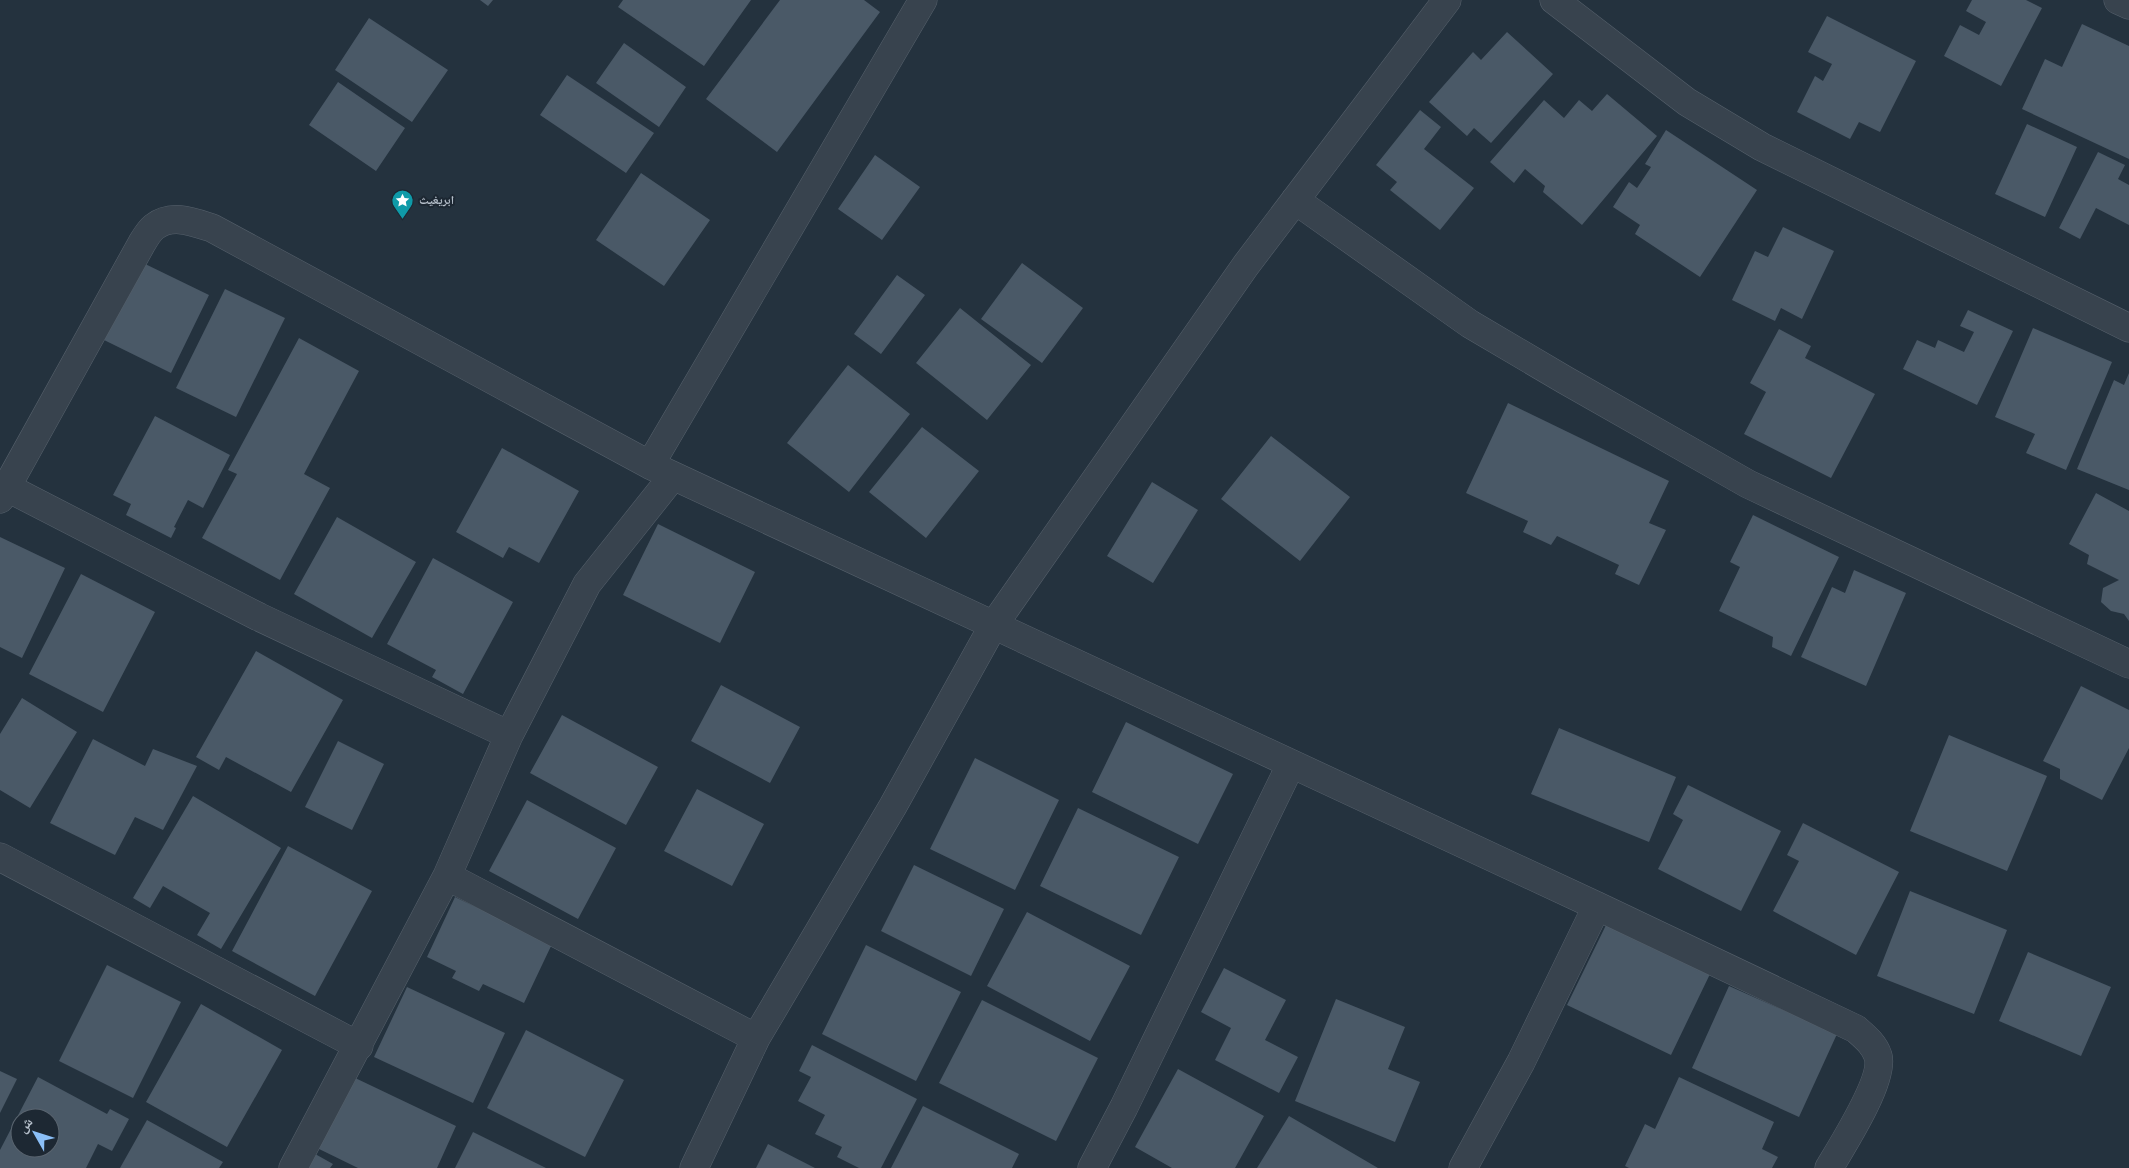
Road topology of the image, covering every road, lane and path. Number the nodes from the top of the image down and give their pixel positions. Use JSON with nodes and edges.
{"nodes":[{"id":1,"x":923,"y":0,"type":"edge"},
{"id":2,"x":1447,"y":0,"type":"edge"},
{"id":3,"x":1554,"y":0,"type":"edge"},
{"id":4,"x":2118,"y":0,"type":"edge"},
{"id":5,"x":2129,"y":5,"type":"edge"},
{"id":6,"x":1295,"y":200,"type":"junction"},
{"id":7,"x":2129,"y":328,"type":"edge"},
{"id":8,"x":661,"y":470,"type":"junction"},
{"id":9,"x":3,"y":493,"type":"edge"},
{"id":10,"x":993,"y":626,"type":"junction"},
{"id":11,"x":2129,"y":664,"type":"edge"},
{"id":12,"x":509,"y":735,"type":"junction"},
{"id":13,"x":1291,"y":764,"type":"junction"},
{"id":14,"x":0,"y":857,"type":"edge"},
{"id":15,"x":447,"y":876,"type":"junction"},
{"id":16,"x":1598,"y":906,"type":"junction"},
{"id":17,"x":756,"y":1038,"type":"junction"},
{"id":18,"x":359,"y":1046,"type":"junction"},
{"id":19,"x":293,"y":1168,"type":"edge"},
{"id":20,"x":694,"y":1168,"type":"edge"},
{"id":21,"x":1092,"y":1168,"type":"edge"},
{"id":22,"x":1463,"y":1168,"type":"edge"},
{"id":23,"x":1829,"y":1168,"type":"edge"}],
"edges":[{"from":1,"to":8,"type":"street"},
{"from":2,"to":6,"type":"street"},
{"from":3,"to":7,"type":"street"},
{"from":4,"to":5,"type":"street"},
{"from":6,"to":10,"type":"street"},
{"from":6,"to":11,"type":"street"},
{"from":8,"to":9,"type":"street"},
{"from":8,"to":10,"type":"street"},
{"from":8,"to":12,"type":"street"},
{"from":9,"to":12,"type":"street"},
{"from":10,"to":13,"type":"street"},
{"from":10,"to":17,"type":"street"},
{"from":12,"to":15,"type":"street"},
{"from":13,"to":16,"type":"street"},
{"from":13,"to":21,"type":"street"},
{"from":14,"to":18,"type":"street"},
{"from":15,"to":17,"type":"street"},
{"from":15,"to":18,"type":"street"},
{"from":16,"to":22,"type":"street"},
{"from":16,"to":23,"type":"street"},
{"from":17,"to":20,"type":"street"},
{"from":18,"to":19,"type":"street"}]}
